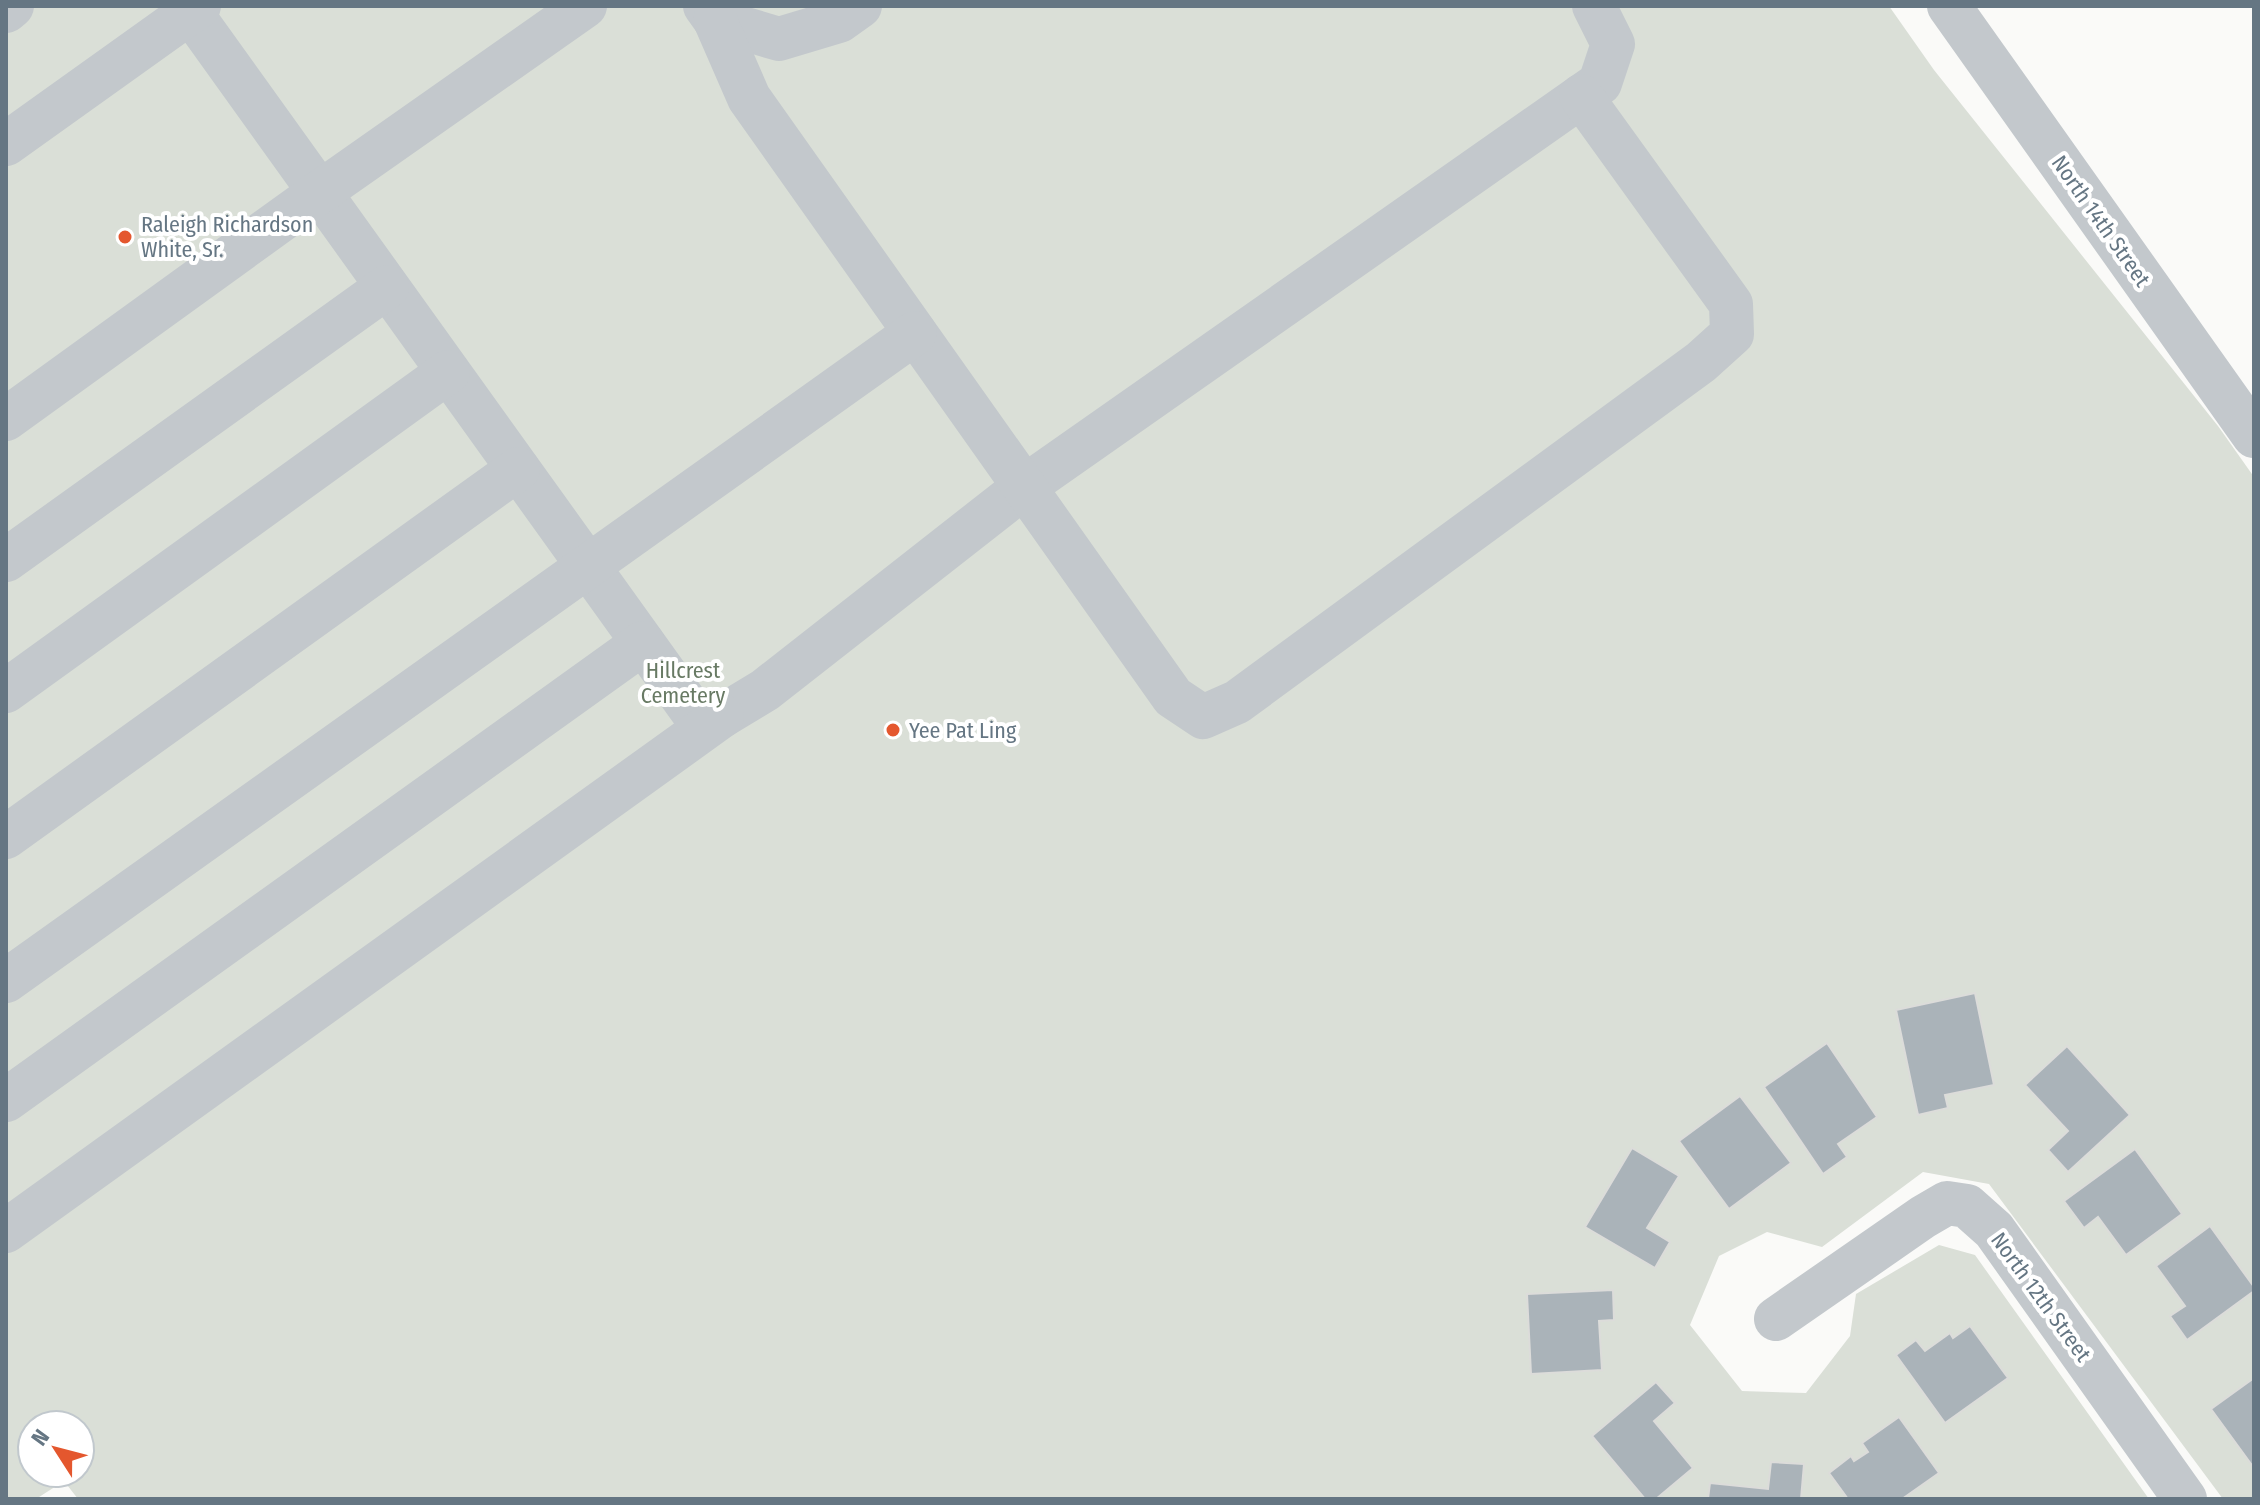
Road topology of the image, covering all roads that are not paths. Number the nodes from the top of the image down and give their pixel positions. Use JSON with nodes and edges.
{"nodes":[{"id":1,"x":12,"y":6,"type":"edge"},
{"id":2,"x":585,"y":6,"type":"edge"},
{"id":3,"x":860,"y":6,"type":"edge"},
{"id":4,"x":1594,"y":6,"type":"edge"},
{"id":5,"x":1949,"y":6,"type":"edge"},
{"id":6,"x":192,"y":8,"type":"edge"},
{"id":7,"x":6,"y":11,"type":"edge"},
{"id":8,"x":710,"y":13,"type":"edge"},
{"id":9,"x":1581,"y":96,"type":"junction"},
{"id":10,"x":6,"y":144,"type":"edge"},
{"id":11,"x":320,"y":192,"type":"junction"},
{"id":12,"x":387,"y":287,"type":"junction"},
{"id":13,"x":915,"y":333,"type":"junction"},
{"id":14,"x":448,"y":372,"type":"junction"},
{"id":15,"x":6,"y":419,"type":"edge"},
{"id":16,"x":2254,"y":436,"type":"edge"},
{"id":17,"x":518,"y":469,"type":"junction"},
{"id":18,"x":1024,"y":487,"type":"junction"},
{"id":19,"x":6,"y":560,"type":"edge"},
{"id":20,"x":588,"y":566,"type":"junction"},
{"id":21,"x":643,"y":643,"type":"junction"},
{"id":22,"x":6,"y":691,"type":"edge"},
{"id":23,"x":722,"y":716,"type":"junction"},
{"id":24,"x":6,"y":837,"type":"edge"},
{"id":25,"x":6,"y":981,"type":"edge"},
{"id":26,"x":6,"y":1100,"type":"edge"},
{"id":27,"x":6,"y":1231,"type":"edge"},
{"id":28,"x":1776,"y":1319,"type":"dead end"},
{"id":29,"x":2185,"y":1499,"type":"edge"}],
"edges":[{"from":1,"to":7,"type":"street"},
{"from":2,"to":11,"type":"street"},
{"from":3,"to":8,"type":"street"},
{"from":4,"to":9,"type":"street"},
{"from":5,"to":16,"type":"street","name":"North 14th Street"},
{"from":6,"to":10,"type":"street"},
{"from":6,"to":11,"type":"street"},
{"from":8,"to":13,"type":"street"},
{"from":9,"to":18,"type":"street"},
{"from":9,"to":18,"type":"street"},
{"from":11,"to":12,"type":"street"},
{"from":11,"to":15,"type":"street"},
{"from":12,"to":14,"type":"street"},
{"from":12,"to":19,"type":"street"},
{"from":13,"to":18,"type":"street"},
{"from":13,"to":20,"type":"street"},
{"from":14,"to":17,"type":"street"},
{"from":14,"to":22,"type":"street"},
{"from":17,"to":20,"type":"street"},
{"from":17,"to":24,"type":"street"},
{"from":18,"to":23,"type":"street"},
{"from":20,"to":21,"type":"street"},
{"from":20,"to":25,"type":"street"},
{"from":21,"to":23,"type":"street"},
{"from":21,"to":26,"type":"street"},
{"from":23,"to":27,"type":"street"},
{"from":28,"to":29,"type":"street","name":"North 12th Street"}]}
